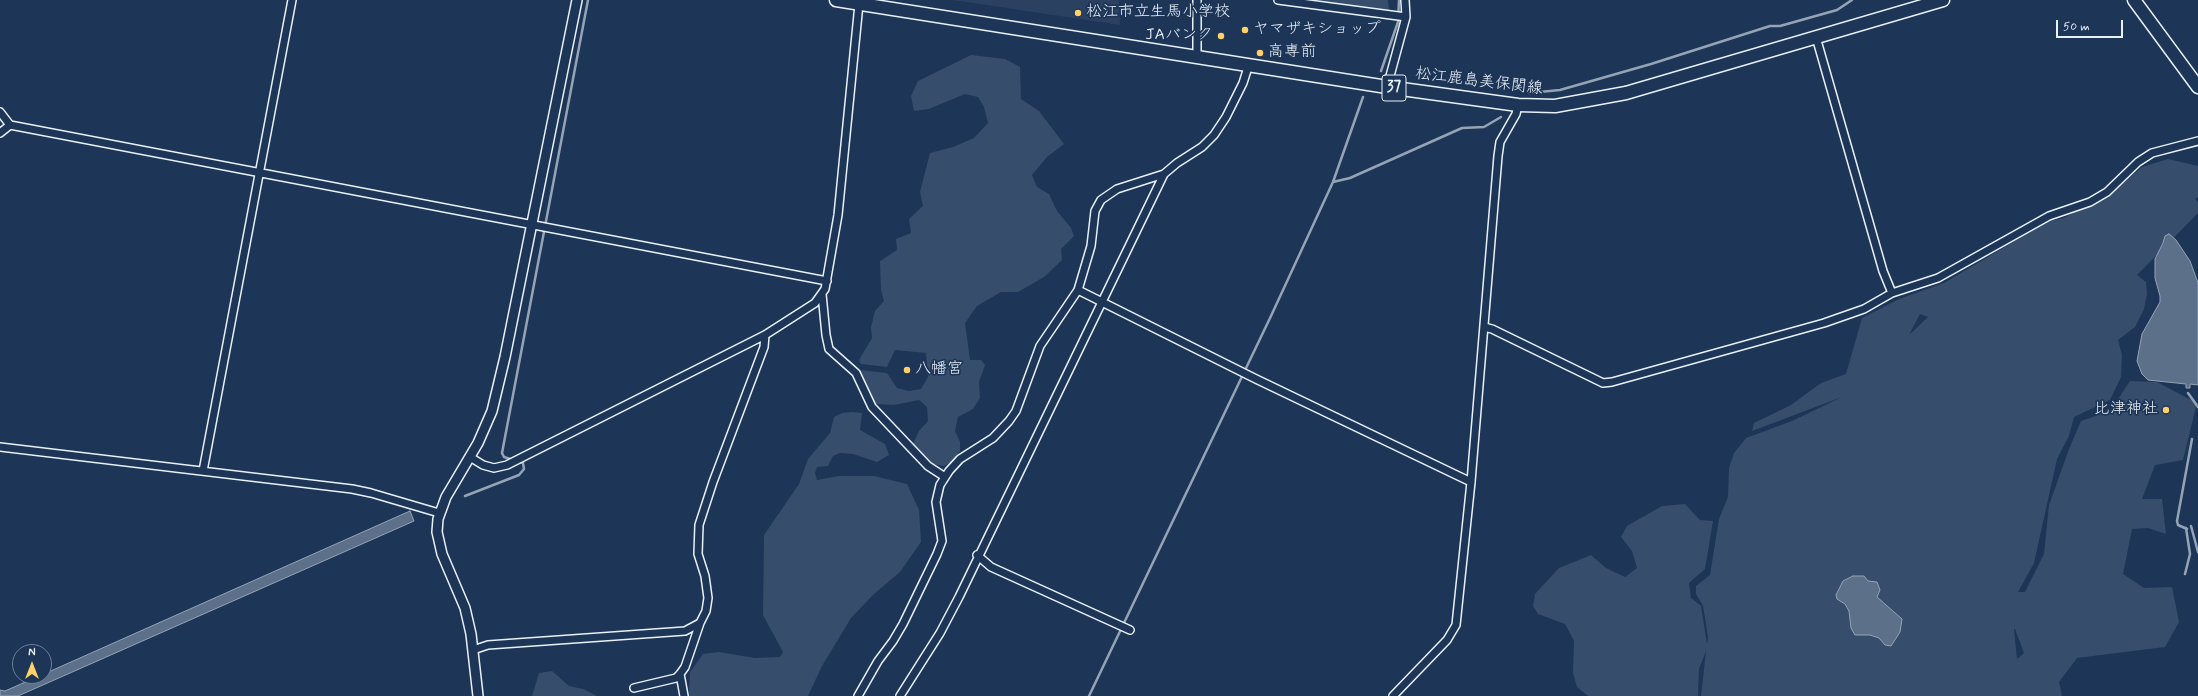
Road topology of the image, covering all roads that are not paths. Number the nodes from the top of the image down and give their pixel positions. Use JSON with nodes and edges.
{"nodes":[{"id":1,"x":292,"y":0,"type":"edge"},
{"id":2,"x":577,"y":0,"type":"edge"},
{"id":3,"x":837,"y":0,"type":"edge"},
{"id":4,"x":1197,"y":0,"type":"edge"},
{"id":5,"x":1278,"y":0,"type":"edge"},
{"id":6,"x":1405,"y":0,"type":"edge"},
{"id":7,"x":1943,"y":0,"type":"edge"},
{"id":8,"x":2134,"y":0,"type":"edge"},
{"id":9,"x":859,"y":4,"type":"junction"},
{"id":10,"x":1401,"y":17,"type":"junction"},
{"id":11,"x":1816,"y":37,"type":"junction"},
{"id":12,"x":1197,"y":56,"type":"junction"},
{"id":13,"x":1249,"y":64,"type":"junction"},
{"id":14,"x":1387,"y":87,"type":"junction"},
{"id":15,"x":2198,"y":87,"type":"edge"},
{"id":16,"x":1518,"y":106,"type":"junction"},
{"id":17,"x":0,"y":112,"type":"edge"},
{"id":18,"x":10,"y":125,"type":"junction"},
{"id":19,"x":0,"y":133,"type":"edge"},
{"id":20,"x":2198,"y":141,"type":"edge"},
{"id":21,"x":260,"y":172,"type":"junction"},
{"id":22,"x":1164,"y":174,"type":"junction"},
{"id":23,"x":531,"y":224,"type":"junction"},
{"id":24,"x":827,"y":281,"type":"junction"},
{"id":25,"x":1078,"y":290,"type":"junction"},
{"id":26,"x":1892,"y":293,"type":"junction"},
{"id":27,"x":822,"y":294,"type":"junction"},
{"id":28,"x":1102,"y":302,"type":"junction"},
{"id":29,"x":1484,"y":327,"type":"junction"},
{"id":30,"x":765,"y":335,"type":"junction"},
{"id":31,"x":0,"y":447,"type":"edge"},
{"id":32,"x":470,"y":457,"type":"junction"},
{"id":33,"x":203,"y":471,"type":"junction"},
{"id":34,"x":945,"y":477,"type":"junction"},
{"id":35,"x":1471,"y":482,"type":"junction"},
{"id":36,"x":439,"y":513,"type":"junction"},
{"id":37,"x":978,"y":555,"type":"junction"},
{"id":38,"x":700,"y":623,"type":"junction"},
{"id":39,"x":1130,"y":630,"type":"dead end"},
{"id":40,"x":473,"y":650,"type":"junction"},
{"id":41,"x":680,"y":674,"type":"junction"},
{"id":42,"x":634,"y":688,"type":"dead end"},
{"id":43,"x":478,"y":696,"type":"edge"},
{"id":44,"x":684,"y":696,"type":"edge"},
{"id":45,"x":858,"y":696,"type":"edge"},
{"id":46,"x":900,"y":696,"type":"edge"},
{"id":47,"x":1393,"y":696,"type":"edge"}],
"edges":[{"from":1,"to":21,"type":"street"},
{"from":2,"to":23,"type":"street"},
{"from":3,"to":9,"type":"main road","name":"松江鹿島美保関線","number":"37"},
{"from":4,"to":12,"type":"street"},
{"from":5,"to":10,"type":"street"},
{"from":6,"to":10,"type":"street"},
{"from":7,"to":11,"type":"main road","name":"松江鹿島美保関線","number":"37"},
{"from":8,"to":15,"type":"main road"},
{"from":9,"to":12,"type":"main road","name":"松江鹿島美保関線","number":"37"},
{"from":9,"to":24,"type":"street"},
{"from":10,"to":14,"type":"street"},
{"from":11,"to":16,"type":"main road","name":"松江鹿島美保関線","number":"37"},
{"from":11,"to":26,"type":"street"},
{"from":12,"to":13,"type":"main road","name":"松江鹿島美保関線","number":"37"},
{"from":13,"to":14,"type":"main road","name":"松江鹿島美保関線","number":"37"},
{"from":13,"to":22,"type":"street"},
{"from":14,"to":16,"type":"main road","name":"松江鹿島美保関線","number":"37"},
{"from":16,"to":29,"type":"street"},
{"from":17,"to":18,"type":"street"},
{"from":18,"to":19,"type":"street"},
{"from":18,"to":21,"type":"street"},
{"from":20,"to":26,"type":"street"},
{"from":21,"to":23,"type":"street"},
{"from":21,"to":33,"type":"street"},
{"from":22,"to":25,"type":"street"},
{"from":22,"to":28,"type":"street"},
{"from":23,"to":24,"type":"street"},
{"from":23,"to":32,"type":"street"},
{"from":24,"to":27,"type":"street"},
{"from":25,"to":28,"type":"street"},
{"from":25,"to":34,"type":"street"},
{"from":26,"to":29,"type":"street"},
{"from":27,"to":30,"type":"street"},
{"from":27,"to":34,"type":"street"},
{"from":28,"to":35,"type":"street"},
{"from":28,"to":37,"type":"street"},
{"from":29,"to":35,"type":"street"},
{"from":30,"to":32,"type":"street"},
{"from":30,"to":38,"type":"street"},
{"from":31,"to":33,"type":"street"},
{"from":32,"to":36,"type":"street"},
{"from":33,"to":36,"type":"street"},
{"from":34,"to":45,"type":"street"},
{"from":35,"to":47,"type":"street"},
{"from":36,"to":40,"type":"street"},
{"from":37,"to":39,"type":"street"},
{"from":37,"to":46,"type":"street"},
{"from":38,"to":40,"type":"street"},
{"from":38,"to":41,"type":"street"},
{"from":40,"to":43,"type":"street"},
{"from":41,"to":42,"type":"street"},
{"from":41,"to":44,"type":"street"}]}
